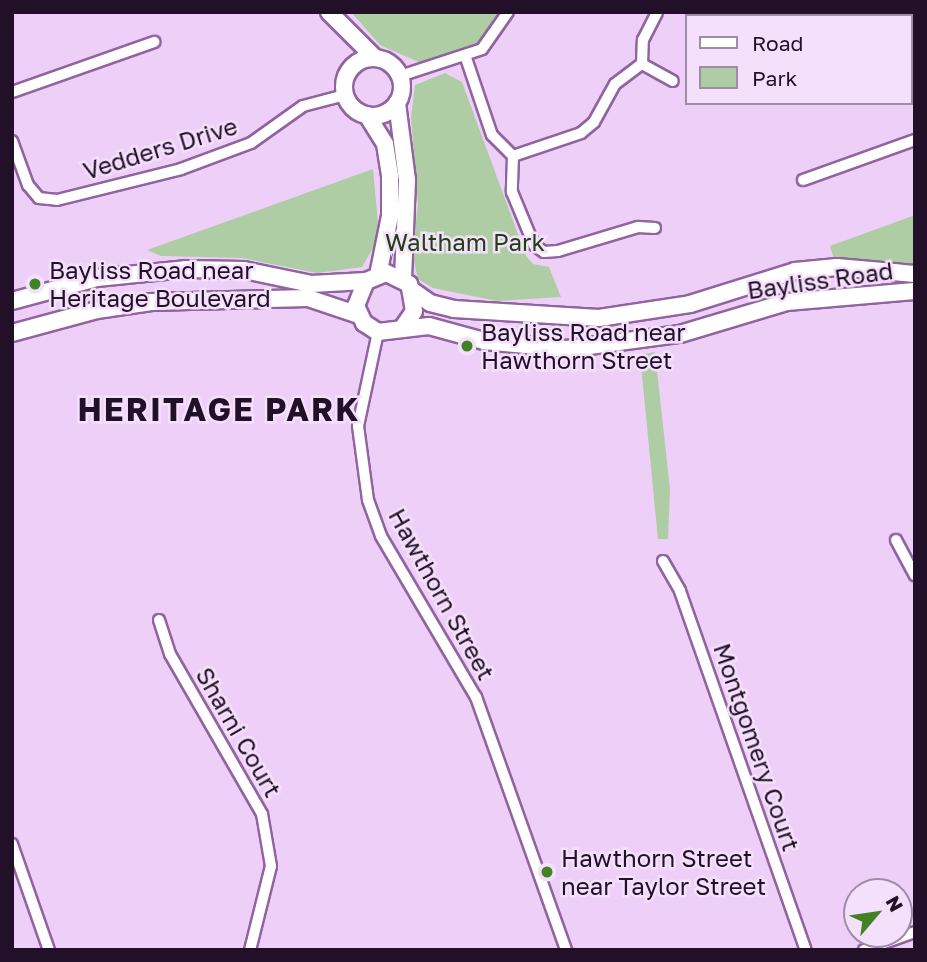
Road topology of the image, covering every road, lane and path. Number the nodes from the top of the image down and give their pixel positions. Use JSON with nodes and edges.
{"nodes":[{"id":1,"x":509,"y":12,"type":"edge"},
{"id":2,"x":657,"y":12,"type":"edge"},
{"id":3,"x":331,"y":15,"type":"edge"},
{"id":4,"x":154,"y":42,"type":"dead end"},
{"id":5,"x":466,"y":55,"type":"junction"},
{"id":6,"x":375,"y":58,"type":"junction"},
{"id":7,"x":642,"y":64,"type":"junction"},
{"id":8,"x":350,"y":69,"type":"junction"},
{"id":9,"x":400,"y":76,"type":"junction"},
{"id":10,"x":673,"y":81,"type":"dead end"},
{"id":11,"x":12,"y":92,"type":"edge"},
{"id":12,"x":345,"y":95,"type":"junction"},
{"id":13,"x":397,"y":103,"type":"junction"},
{"id":14,"x":367,"y":115,"type":"junction"},
{"id":15,"x":915,"y":140,"type":"edge"},
{"id":16,"x":12,"y":141,"type":"edge"},
{"id":17,"x":513,"y":156,"type":"junction"},
{"id":18,"x":803,"y":180,"type":"dead end"},
{"id":19,"x":655,"y":228,"type":"dead end"},
{"id":20,"x":915,"y":274,"type":"edge"},
{"id":21,"x":372,"y":278,"type":"junction"},
{"id":22,"x":408,"y":285,"type":"junction"},
{"id":23,"x":915,"y":291,"type":"edge"},
{"id":24,"x":12,"y":301,"type":"edge"},
{"id":25,"x":359,"y":316,"type":"junction"},
{"id":26,"x":403,"y":327,"type":"junction"},
{"id":27,"x":378,"y":332,"type":"junction"},
{"id":28,"x":12,"y":333,"type":"edge"},
{"id":29,"x":896,"y":540,"type":"dead end"},
{"id":30,"x":663,"y":561,"type":"dead end"},
{"id":31,"x":915,"y":575,"type":"edge"},
{"id":32,"x":159,"y":620,"type":"dead end"},
{"id":33,"x":12,"y":844,"type":"edge"},
{"id":34,"x":915,"y":932,"type":"edge"},
{"id":35,"x":49,"y":950,"type":"edge"},
{"id":36,"x":250,"y":950,"type":"edge"},
{"id":37,"x":566,"y":950,"type":"edge"},
{"id":38,"x":806,"y":950,"type":"edge"},
{"id":39,"x":864,"y":950,"type":"edge"}],
"edges":[{"from":1,"to":5,"type":"street"},
{"from":2,"to":7,"type":"street"},
{"from":3,"to":6,"type":"street"},
{"from":3,"to":8,"type":"street"},
{"from":4,"to":11,"type":"street"},
{"from":5,"to":9,"type":"street"},
{"from":5,"to":17,"type":"street"},
{"from":6,"to":8,"type":"street"},
{"from":6,"to":9,"type":"street"},
{"from":7,"to":10,"type":"street"},
{"from":7,"to":17,"type":"street"},
{"from":8,"to":12,"type":"street"},
{"from":9,"to":13,"type":"street"},
{"from":12,"to":14,"type":"street"},
{"from":12,"to":16,"type":"street","name":"Vedders Drive"},
{"from":13,"to":14,"type":"street"},
{"from":13,"to":22,"type":"street"},
{"from":14,"to":21,"type":"street"},
{"from":15,"to":18,"type":"street"},
{"from":17,"to":19,"type":"street"},
{"from":20,"to":22,"type":"street","name":"Bayliss Road"},
{"from":21,"to":22,"type":"street","name":"Bayliss Road"},
{"from":21,"to":24,"type":"street","name":"Bayliss Road"},
{"from":21,"to":25,"type":"street"},
{"from":22,"to":26,"type":"street"},
{"from":23,"to":26,"type":"street","name":"Bayliss Road"},
{"from":25,"to":27,"type":"street"},
{"from":25,"to":28,"type":"street"},
{"from":26,"to":27,"type":"street","name":"Bayliss Road"},
{"from":27,"to":37,"type":"street","name":"Hawthorn Street"},
{"from":29,"to":31,"type":"street"},
{"from":30,"to":38,"type":"street","name":"Montgomery Court"},
{"from":32,"to":36,"type":"street","name":"Sharni Court"},
{"from":33,"to":35,"type":"street"},
{"from":34,"to":39,"type":"street"}]}
